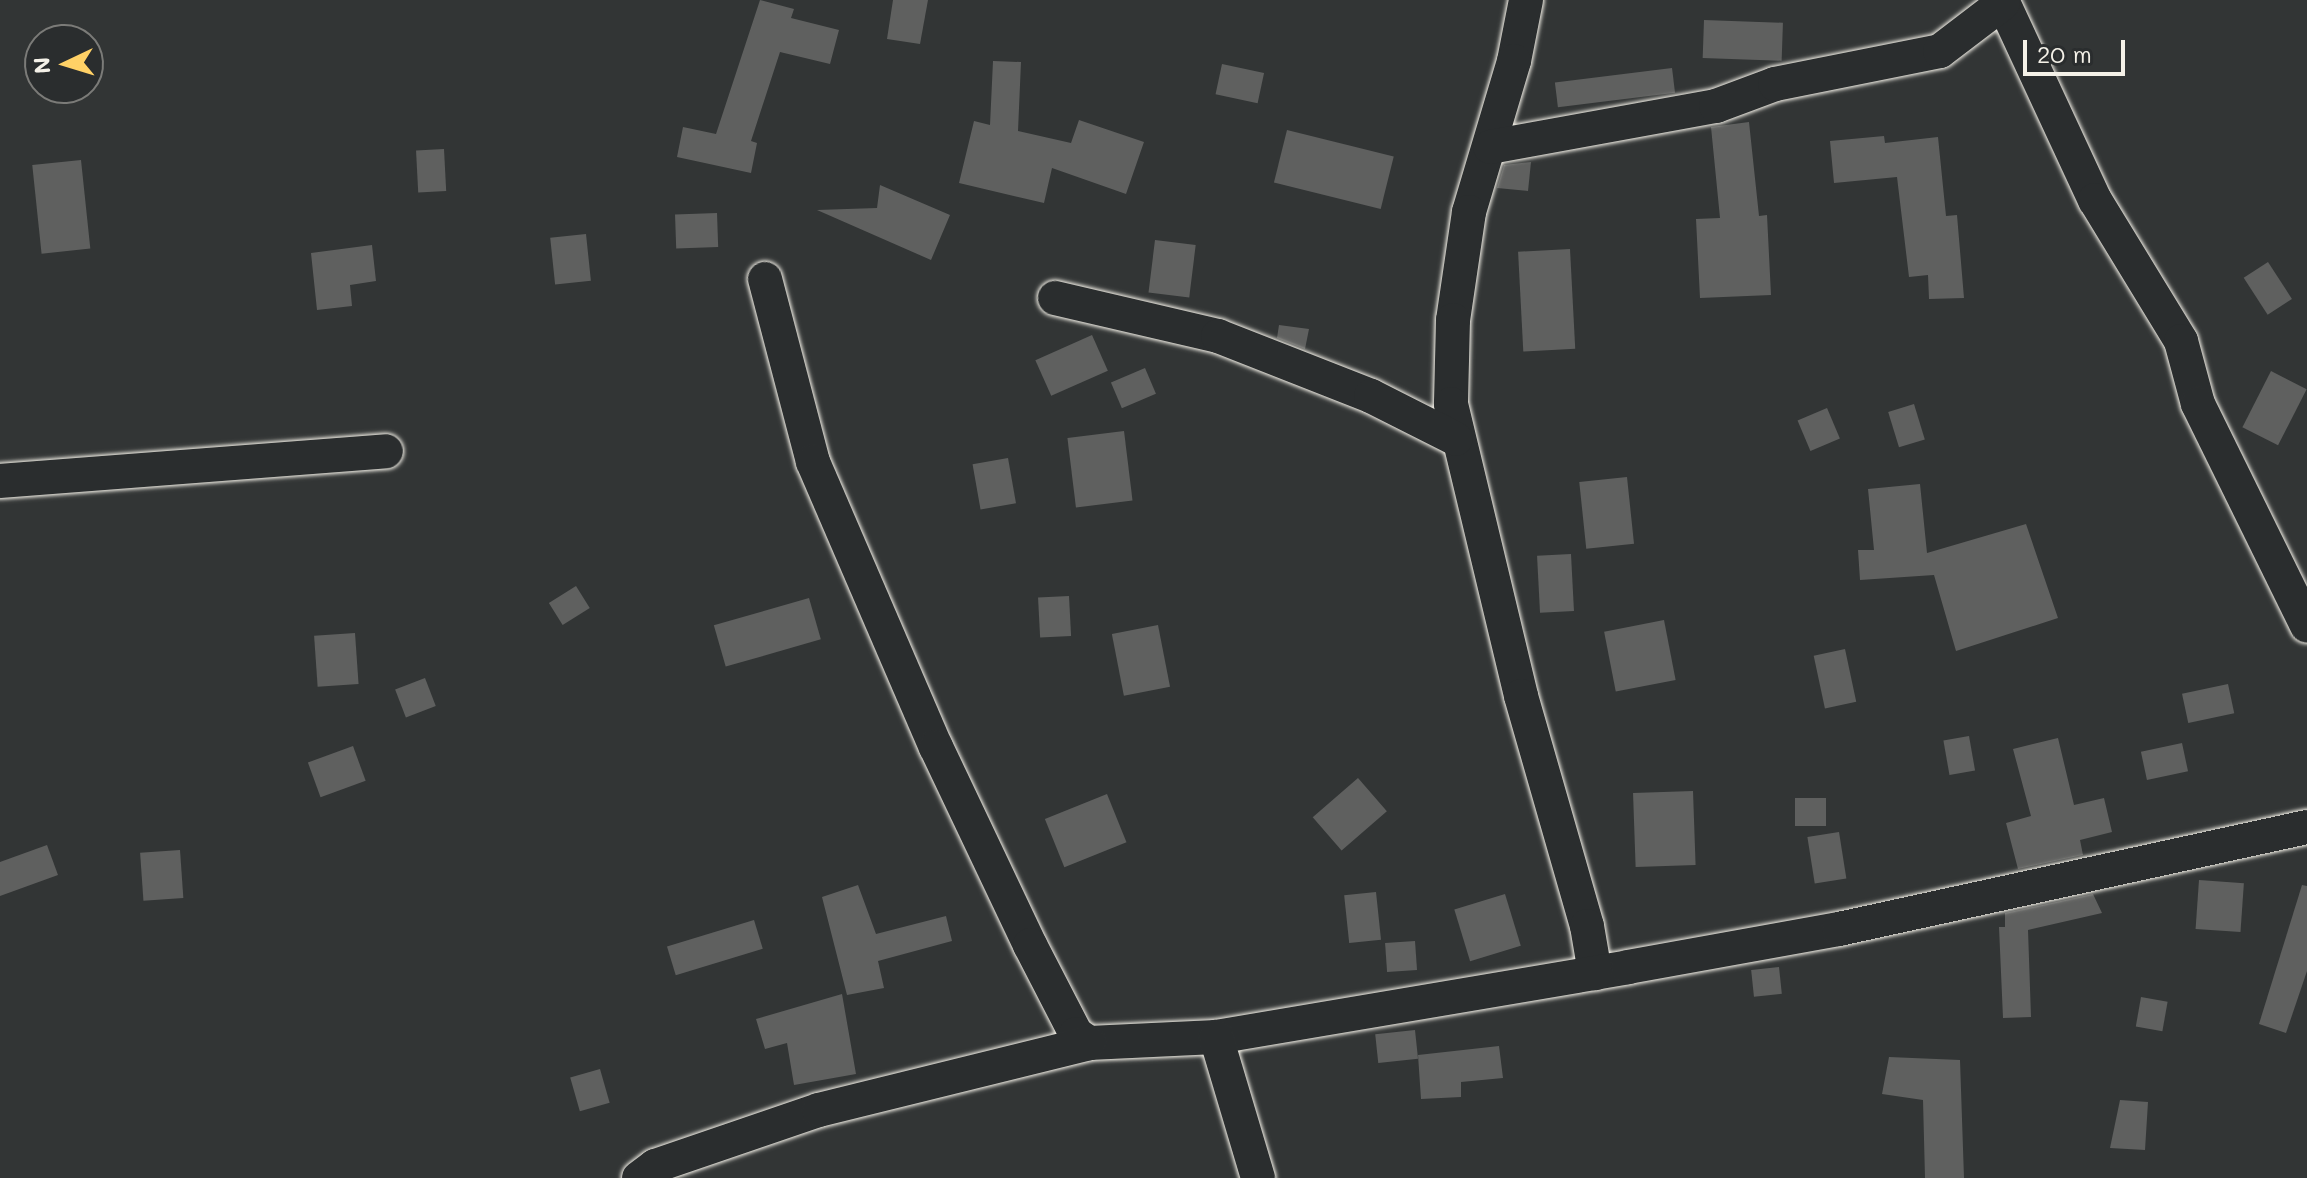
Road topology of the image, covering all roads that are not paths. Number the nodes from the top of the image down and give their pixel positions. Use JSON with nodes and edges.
{"nodes":[{"id":1,"x":1526,"y":0,"type":"edge"},
{"id":2,"x":2002,"y":1,"type":"edge"},
{"id":3,"x":1490,"y":147,"type":"junction"},
{"id":4,"x":765,"y":279,"type":"dead end"},
{"id":5,"x":1055,"y":298,"type":"dead end"},
{"id":6,"x":1456,"y":439,"type":"junction"},
{"id":7,"x":386,"y":451,"type":"dead end"},
{"id":8,"x":0,"y":481,"type":"edge"},
{"id":9,"x":2307,"y":626,"type":"edge"},
{"id":10,"x":2307,"y":827,"type":"edge"},
{"id":11,"x":1595,"y":973,"type":"junction"},
{"id":12,"x":1216,"y":1037,"type":"junction"},
{"id":13,"x":1089,"y":1043,"type":"junction"},
{"id":14,"x":639,"y":1178,"type":"edge"},
{"id":15,"x":1258,"y":1178,"type":"edge"}],
"edges":[{"from":1,"to":3,"type":"street"},
{"from":2,"to":3,"type":"street"},
{"from":2,"to":9,"type":"street"},
{"from":3,"to":6,"type":"street"},
{"from":4,"to":13,"type":"street"},
{"from":5,"to":6,"type":"street"},
{"from":6,"to":11,"type":"street"},
{"from":7,"to":8,"type":"street"},
{"from":10,"to":11,"type":"street"},
{"from":11,"to":12,"type":"street"},
{"from":12,"to":13,"type":"street"},
{"from":12,"to":15,"type":"street"},
{"from":13,"to":14,"type":"street"}]}
